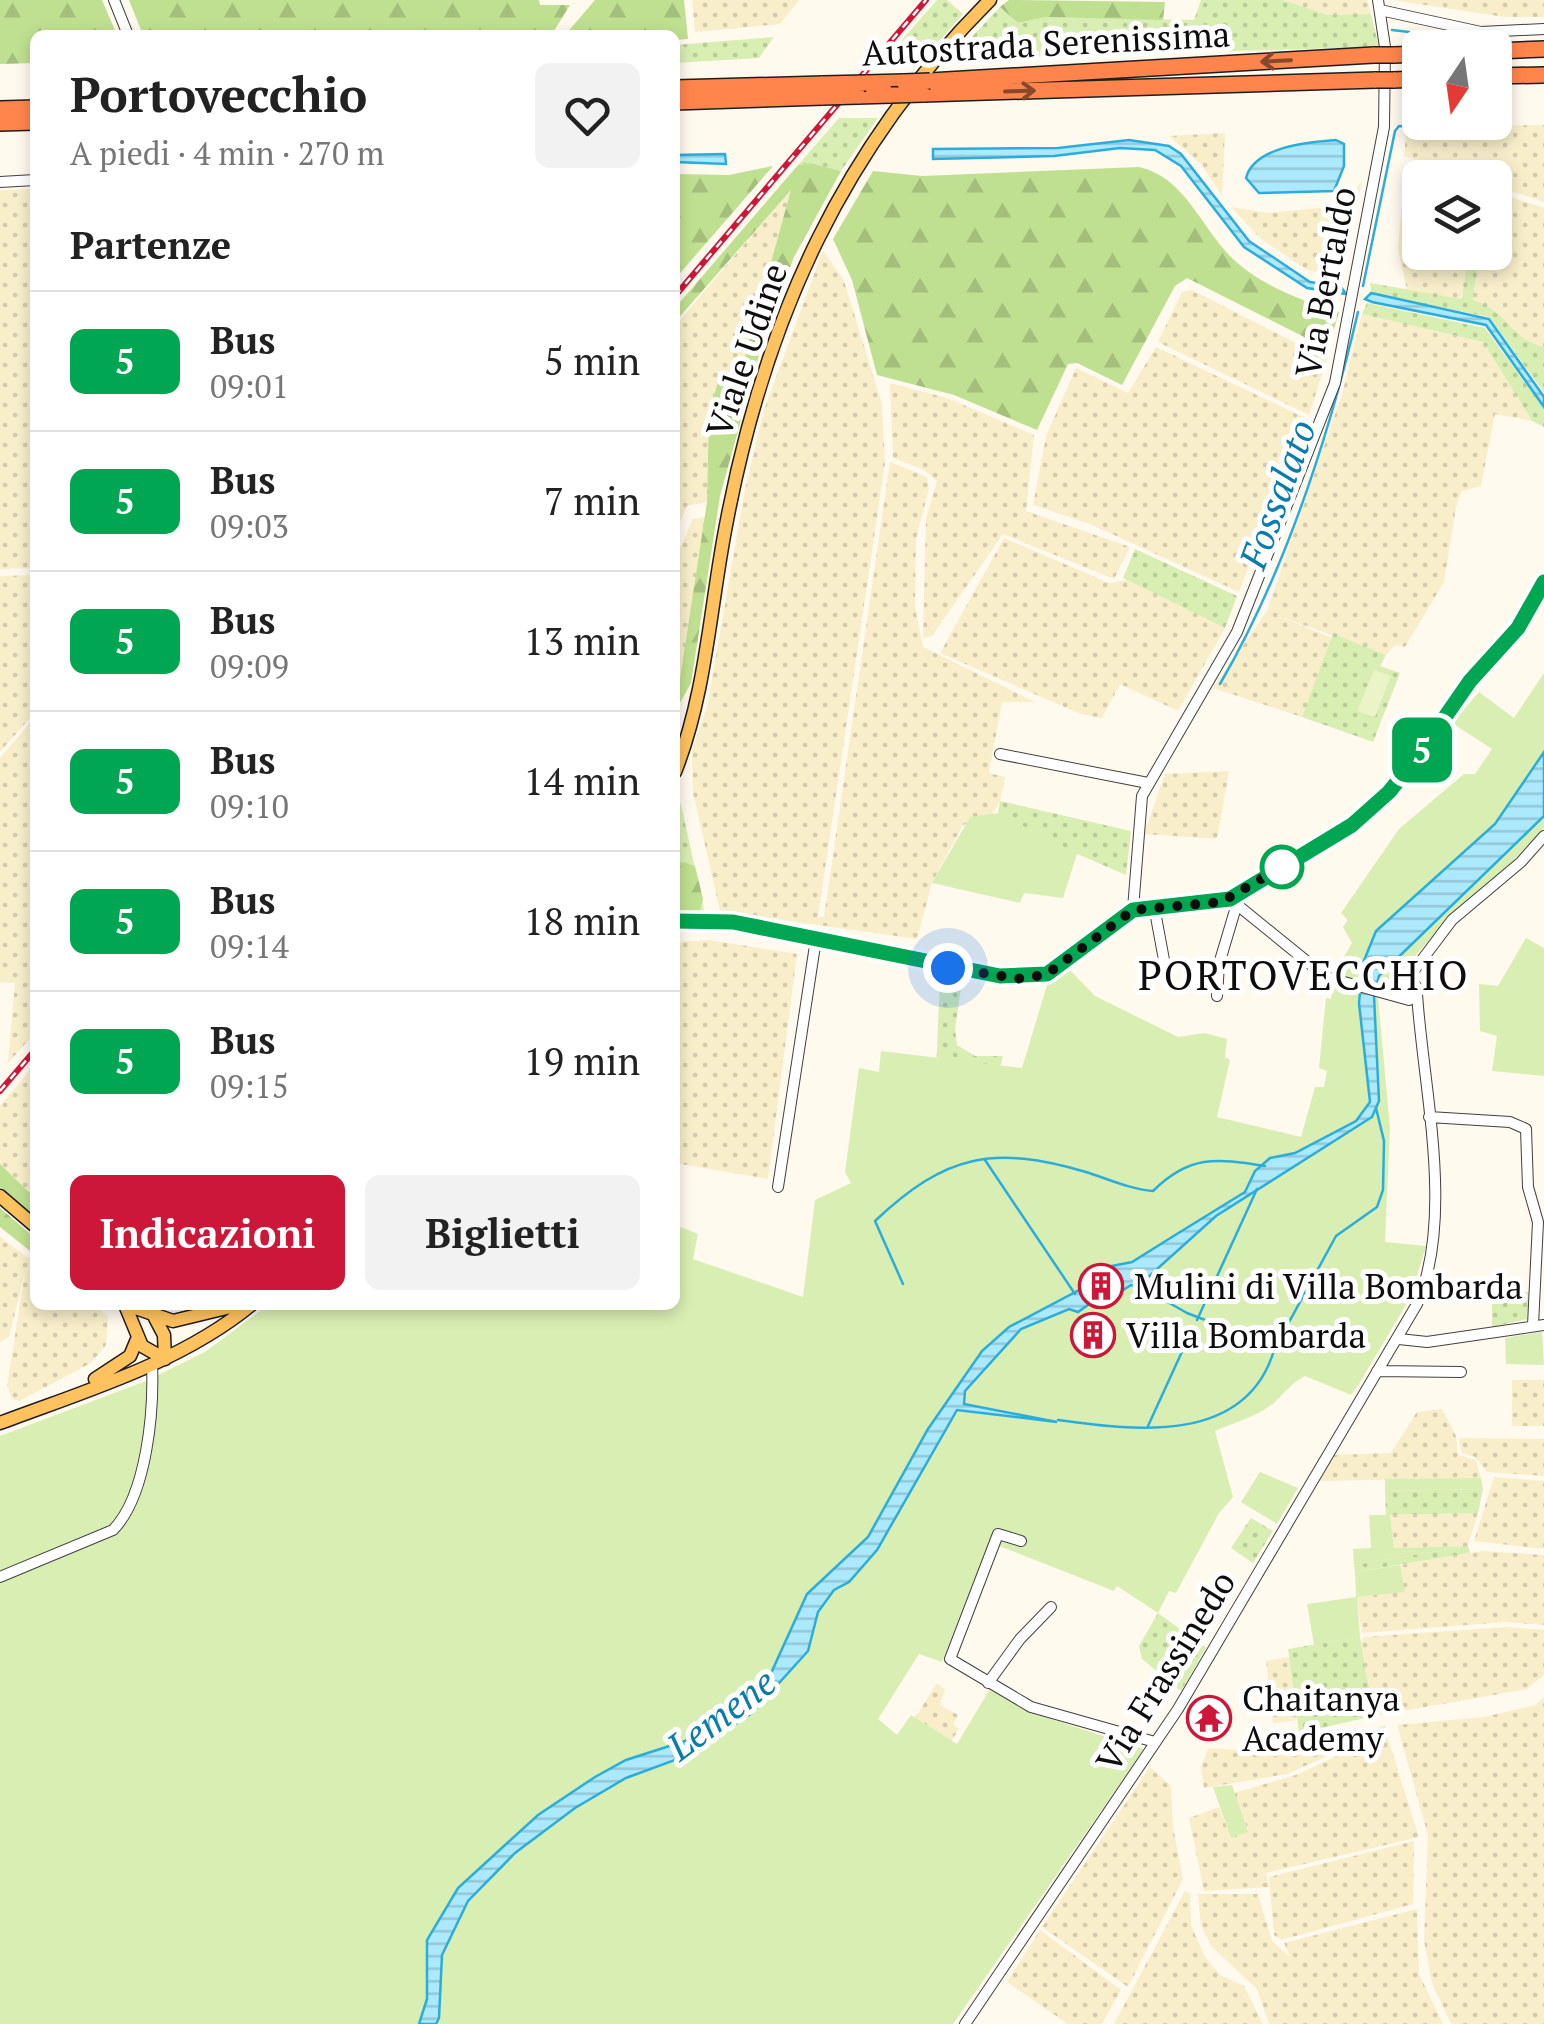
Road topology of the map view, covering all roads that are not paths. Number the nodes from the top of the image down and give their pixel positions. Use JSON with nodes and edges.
{"nodes":[{"id":1,"x":114,"y":0,"type":"edge"},
{"id":2,"x":990,"y":0,"type":"edge"},
{"id":3,"x":1379,"y":5,"type":"edge"},
{"id":4,"x":1544,"y":29,"type":"edge"},
{"id":5,"x":126,"y":30,"type":"edge"},
{"id":6,"x":1544,"y":49,"type":"edge"},
{"id":7,"x":1512,"y":50,"type":"edge"},
{"id":8,"x":1402,"y":54,"type":"edge"},
{"id":9,"x":1544,"y":74,"type":"edge"},
{"id":10,"x":1512,"y":75,"type":"edge"},
{"id":11,"x":1402,"y":80,"type":"edge"},
{"id":12,"x":926,"y":87,"type":"junction"},
{"id":13,"x":680,"y":88,"type":"edge"},
{"id":14,"x":862,"y":90,"type":"junction"},
{"id":15,"x":823,"y":91,"type":"junction"},
{"id":16,"x":680,"y":102,"type":"edge"},
{"id":17,"x":30,"y":108,"type":"edge"},
{"id":18,"x":0,"y":109,"type":"edge"},
{"id":19,"x":30,"y":122,"type":"edge"},
{"id":20,"x":0,"y":123,"type":"edge"},
{"id":21,"x":30,"y":180,"type":"edge"},
{"id":22,"x":0,"y":182,"type":"edge"},
{"id":23,"x":1544,"y":582,"type":"edge"},
{"id":24,"x":1000,"y":754,"type":"dead end"},
{"id":25,"x":680,"y":756,"type":"edge"},
{"id":26,"x":1148,"y":782,"type":"junction"},
{"id":27,"x":1544,"y":836,"type":"edge"},
{"id":28,"x":1233,"y":903,"type":"junction"},
{"id":29,"x":1133,"y":906,"type":"junction"},
{"id":30,"x":1154,"y":906,"type":"junction"},
{"id":31,"x":680,"y":921,"type":"edge"},
{"id":32,"x":816,"y":939,"type":"junction"},
{"id":33,"x":1418,"y":966,"type":"junction"},
{"id":34,"x":1167,"y":976,"type":"dead end"},
{"id":35,"x":1417,"y":991,"type":"junction"},
{"id":36,"x":1403,"y":992,"type":"junction"},
{"id":37,"x":1217,"y":996,"type":"dead end"},
{"id":38,"x":1419,"y":1015,"type":"junction"},
{"id":39,"x":1429,"y":1117,"type":"junction"},
{"id":40,"x":778,"y":1187,"type":"dead end"},
{"id":41,"x":0,"y":1196,"type":"edge"},
{"id":42,"x":30,"y":1222,"type":"edge"},
{"id":43,"x":128,"y":1310,"type":"edge"},
{"id":44,"x":137,"y":1310,"type":"edge"},
{"id":45,"x":224,"y":1310,"type":"edge"},
{"id":46,"x":245,"y":1310,"type":"edge"},
{"id":47,"x":155,"y":1318,"type":"junction"},
{"id":48,"x":1538,"y":1325,"type":"edge"},
{"id":49,"x":138,"y":1337,"type":"junction"},
{"id":50,"x":1399,"y":1338,"type":"junction"},
{"id":51,"x":158,"y":1362,"type":"junction"},
{"id":52,"x":1377,"y":1371,"type":"junction"},
{"id":53,"x":1462,"y":1372,"type":"dead end"},
{"id":54,"x":57,"y":1402,"type":"junction"},
{"id":55,"x":0,"y":1422,"type":"edge"},
{"id":56,"x":1020,"y":1542,"type":"dead end"},
{"id":57,"x":0,"y":1577,"type":"edge"},
{"id":58,"x":1051,"y":1607,"type":"dead end"},
{"id":59,"x":988,"y":1683,"type":"junction"},
{"id":60,"x":1156,"y":1742,"type":"junction"},
{"id":61,"x":965,"y":2024,"type":"edge"}],
"edges":[{"from":1,"to":5,"type":"street"},
{"from":2,"to":25,"type":"main road","name":"Viale Udine"},
{"from":3,"to":4,"type":"street"},
{"from":3,"to":26,"type":"street","name":"Via Bertaldo"},
{"from":6,"to":7,"type":"highway"},
{"from":8,"to":12,"type":"highway","name":"Autostrada Serenissima","one_way":true,"bridge":true},
{"from":9,"to":10,"type":"highway"},
{"from":12,"to":11,"type":"highway","name":"Autostrada Serenissima","one_way":true},
{"from":12,"to":14,"type":"highway","name":"Autostrada Serenissima","bridge":true},
{"from":12,"to":14,"type":"highway","name":"Autostrada Serenissima","bridge":true},
{"from":13,"to":15,"type":"highway","name":"Autostrada Serenissima"},
{"from":14,"to":15,"type":"highway","name":"Autostrada Serenissima","bridge":true},
{"from":15,"to":16,"type":"highway","name":"Autostrada Serenissima"},
{"from":17,"to":18,"type":"highway"},
{"from":19,"to":20,"type":"highway"},
{"from":21,"to":22,"type":"street"},
{"from":23,"to":28,"type":"street"},
{"from":24,"to":26,"type":"street"},
{"from":26,"to":29,"type":"street","name":"Via Bertaldo"},
{"from":27,"to":33,"type":"street"},
{"from":28,"to":30,"type":"street"},
{"from":28,"to":36,"type":"street"},
{"from":28,"to":37,"type":"street"},
{"from":29,"to":30,"type":"street"},
{"from":29,"to":32,"type":"street"},
{"from":30,"to":34,"type":"street"},
{"from":31,"to":32,"type":"street"},
{"from":32,"to":40,"type":"street"},
{"from":33,"to":35,"type":"street","name":"Via Frassinedo"},
{"from":33,"to":36,"type":"street"},
{"from":35,"to":36,"type":"street"},
{"from":35,"to":38,"type":"street","name":"Via Frassinedo"},
{"from":36,"to":38,"type":"street"},
{"from":38,"to":39,"type":"street","name":"Via Frassinedo"},
{"from":39,"to":48,"type":"street"},
{"from":39,"to":50,"type":"street","name":"Via Frassinedo"},
{"from":41,"to":42,"type":"main road"},
{"from":43,"to":49,"type":"main road"},
{"from":44,"to":47,"type":"main road"},
{"from":45,"to":47,"type":"main road"},
{"from":46,"to":51,"type":"main road"},
{"from":47,"to":51,"type":"main road"},
{"from":48,"to":50,"type":"street"},
{"from":49,"to":51,"type":"main road"},
{"from":49,"to":54,"type":"main road"},
{"from":50,"to":52,"type":"street","name":"Via Frassinedo"},
{"from":51,"to":54,"type":"main road"},
{"from":51,"to":57,"type":"street"},
{"from":52,"to":53,"type":"street"},
{"from":52,"to":60,"type":"street","name":"Via Frassinedo"},
{"from":54,"to":55,"type":"main road"},
{"from":56,"to":59,"type":"street"},
{"from":58,"to":59,"type":"street"},
{"from":59,"to":60,"type":"street"},
{"from":60,"to":61,"type":"street","name":"Via Frassinedo"}]}
